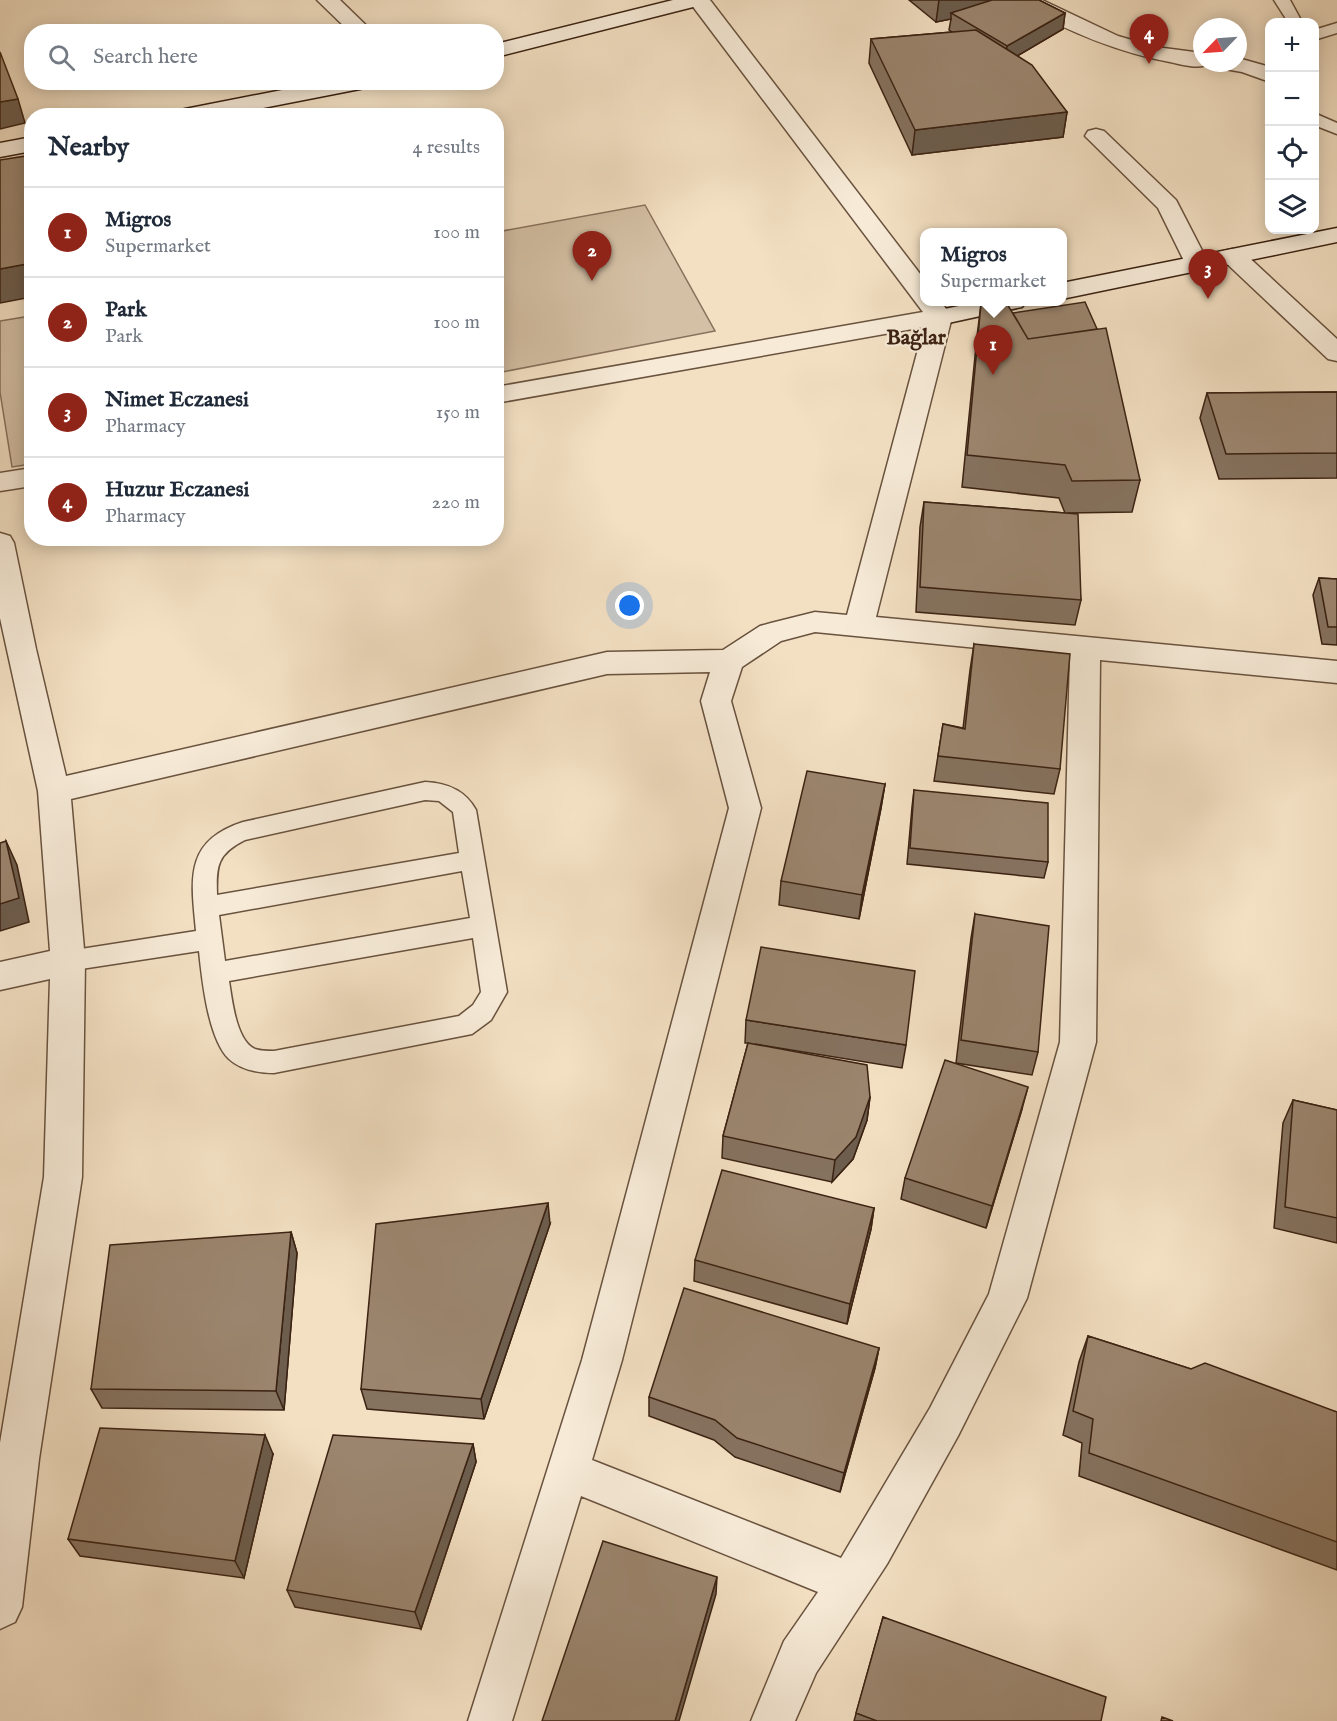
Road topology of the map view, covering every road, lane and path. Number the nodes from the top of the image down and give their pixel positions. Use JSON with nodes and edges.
{"nodes":[{"id":1,"x":328,"y":0,"type":"edge"},
{"id":2,"x":699,"y":0,"type":"edge"},
{"id":3,"x":1026,"y":0,"type":"edge"},
{"id":4,"x":1282,"y":0,"type":"edge"},
{"id":5,"x":1293,"y":18,"type":"edge"},
{"id":6,"x":354,"y":24,"type":"edge"},
{"id":7,"x":1337,"y":28,"type":"edge"},
{"id":8,"x":1319,"y":33,"type":"edge"},
{"id":9,"x":504,"y":49,"type":"edge"},
{"id":10,"x":1193,"y":59,"type":"edge"},
{"id":11,"x":1247,"y":66,"type":"edge"},
{"id":12,"x":1265,"y":73,"type":"edge"},
{"id":13,"x":319,"y":90,"type":"edge"},
{"id":14,"x":226,"y":108,"type":"edge"},
{"id":15,"x":1319,"y":120,"type":"edge"},
{"id":16,"x":1337,"y":129,"type":"edge"},
{"id":17,"x":1096,"y":136,"type":"dead end"},
{"id":18,"x":24,"y":146,"type":"edge"},
{"id":19,"x":0,"y":150,"type":"edge"},
{"id":20,"x":1337,"y":235,"type":"edge"},
{"id":21,"x":1233,"y":256,"type":"junction"},
{"id":22,"x":1197,"y":264,"type":"junction"},
{"id":23,"x":1067,"y":290,"type":"edge"},
{"id":24,"x":920,"y":292,"type":"edge"},
{"id":25,"x":925,"y":306,"type":"edge"},
{"id":26,"x":930,"y":306,"type":"edge"},
{"id":27,"x":1337,"y":353,"type":"edge"},
{"id":28,"x":504,"y":393,"type":"edge"},
{"id":29,"x":24,"y":478,"type":"edge"},
{"id":30,"x":0,"y":483,"type":"edge"},
{"id":31,"x":0,"y":543,"type":"edge"},
{"id":32,"x":859,"y":626,"type":"junction"},
{"id":33,"x":1085,"y":649,"type":"junction"},
{"id":34,"x":729,"y":661,"type":"junction"},
{"id":35,"x":1337,"y":672,"type":"edge"},
{"id":36,"x":54,"y":791,"type":"junction"},
{"id":37,"x":472,"y":860,"type":"junction"},
{"id":38,"x":207,"y":907,"type":"junction"},
{"id":39,"x":483,"y":926,"type":"junction"},
{"id":40,"x":208,"y":939,"type":"junction"},
{"id":41,"x":68,"y":961,"type":"junction"},
{"id":42,"x":215,"y":974,"type":"junction"},
{"id":43,"x":0,"y":976,"type":"edge"},
{"id":44,"x":567,"y":1470,"type":"junction"},
{"id":45,"x":849,"y":1583,"type":"junction"},
{"id":46,"x":0,"y":1607,"type":"edge"},
{"id":47,"x":490,"y":1721,"type":"edge"},
{"id":48,"x":773,"y":1721,"type":"edge"}],
"edges":[{"from":1,"to":6,"type":"street"},
{"from":2,"to":9,"type":"street"},
{"from":2,"to":24,"type":"street"},
{"from":3,"to":10,"type":"street"},
{"from":4,"to":5,"type":"lane"},
{"from":7,"to":8,"type":"lane"},
{"from":11,"to":12,"type":"street"},
{"from":13,"to":14,"type":"street"},
{"from":15,"to":16,"type":"lane"},
{"from":17,"to":22,"type":"street"},
{"from":18,"to":19,"type":"street"},
{"from":20,"to":21,"type":"street"},
{"from":21,"to":22,"type":"street"},
{"from":21,"to":27,"type":"street"},
{"from":22,"to":23,"type":"street"},
{"from":25,"to":28,"type":"street"},
{"from":26,"to":32,"type":"street"},
{"from":29,"to":30,"type":"street"},
{"from":31,"to":36,"type":"street"},
{"from":32,"to":33,"type":"street"},
{"from":32,"to":34,"type":"street"},
{"from":33,"to":35,"type":"street"},
{"from":33,"to":45,"type":"street"},
{"from":34,"to":36,"type":"street"},
{"from":34,"to":44,"type":"street"},
{"from":36,"to":41,"type":"street"},
{"from":37,"to":38,"type":"lane"},
{"from":37,"to":38,"type":"lane"},
{"from":37,"to":39,"type":"lane"},
{"from":38,"to":40,"type":"lane"},
{"from":39,"to":42,"type":"lane"},
{"from":39,"to":42,"type":"lane"},
{"from":40,"to":41,"type":"lane"},
{"from":40,"to":42,"type":"lane"},
{"from":41,"to":43,"type":"street"},
{"from":41,"to":46,"type":"street"},
{"from":44,"to":45,"type":"street"},
{"from":44,"to":47,"type":"street"},
{"from":45,"to":48,"type":"street"}]}
